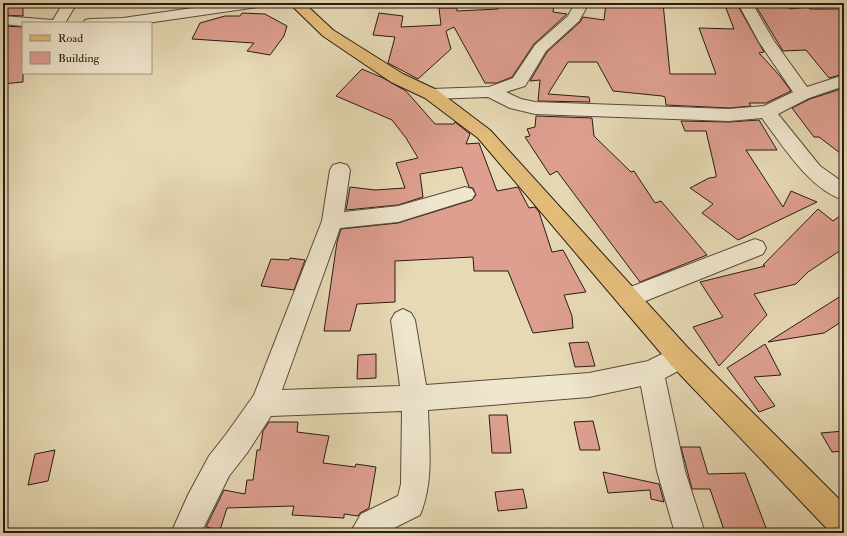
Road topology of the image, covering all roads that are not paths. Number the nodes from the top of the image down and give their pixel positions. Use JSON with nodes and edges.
{"nodes":[{"id":1,"x":70,"y":3,"type":"edge"},
{"id":2,"x":258,"y":3,"type":"edge"},
{"id":3,"x":296,"y":3,"type":"edge"},
{"id":4,"x":582,"y":3,"type":"edge"},
{"id":5,"x":746,"y":5,"type":"dead end"},
{"id":6,"x":3,"y":20,"type":"edge"},
{"id":7,"x":34,"y":22,"type":"edge"},
{"id":8,"x":59,"y":22,"type":"edge"},
{"id":9,"x":122,"y":22,"type":"edge"},
{"id":10,"x":844,"y":80,"type":"edge"},
{"id":11,"x":491,"y":92,"type":"junction"},
{"id":12,"x":431,"y":94,"type":"junction"},
{"id":13,"x":803,"y":94,"type":"junction"},
{"id":14,"x":767,"y":112,"type":"junction"},
{"id":15,"x":340,"y":170,"type":"dead end"},
{"id":16,"x":844,"y":193,"type":"edge"},
{"id":17,"x":465,"y":194,"type":"dead end"},
{"id":18,"x":332,"y":221,"type":"junction"},
{"id":19,"x":756,"y":248,"type":"dead end"},
{"id":20,"x":628,"y":298,"type":"junction"},
{"id":21,"x":403,"y":320,"type":"dead end"},
{"id":22,"x":680,"y":357,"type":"junction"},
{"id":23,"x":652,"y":372,"type":"junction"},
{"id":24,"x":415,"y":398,"type":"junction"},
{"id":25,"x":264,"y":403,"type":"junction"},
{"id":26,"x":844,"y":525,"type":"edge"},
{"id":27,"x":186,"y":533,"type":"edge"},
{"id":28,"x":365,"y":533,"type":"edge"},
{"id":29,"x":690,"y":533,"type":"edge"}],
"edges":[{"from":1,"to":8,"type":"street"},
{"from":2,"to":9,"type":"street"},
{"from":3,"to":12,"type":"main road"},
{"from":4,"to":11,"type":"street"},
{"from":5,"to":13,"type":"street"},
{"from":6,"to":7,"type":"street"},
{"from":10,"to":13,"type":"street"},
{"from":11,"to":12,"type":"street"},
{"from":11,"to":14,"type":"street"},
{"from":12,"to":20,"type":"main road"},
{"from":13,"to":14,"type":"street"},
{"from":14,"to":16,"type":"street"},
{"from":15,"to":18,"type":"street"},
{"from":17,"to":18,"type":"street"},
{"from":18,"to":25,"type":"street"},
{"from":19,"to":20,"type":"street"},
{"from":20,"to":22,"type":"main road"},
{"from":21,"to":24,"type":"street"},
{"from":22,"to":23,"type":"street"},
{"from":22,"to":26,"type":"main road"},
{"from":23,"to":24,"type":"street"},
{"from":23,"to":29,"type":"street"},
{"from":24,"to":25,"type":"street"},
{"from":24,"to":28,"type":"street"},
{"from":25,"to":27,"type":"street"}]}
